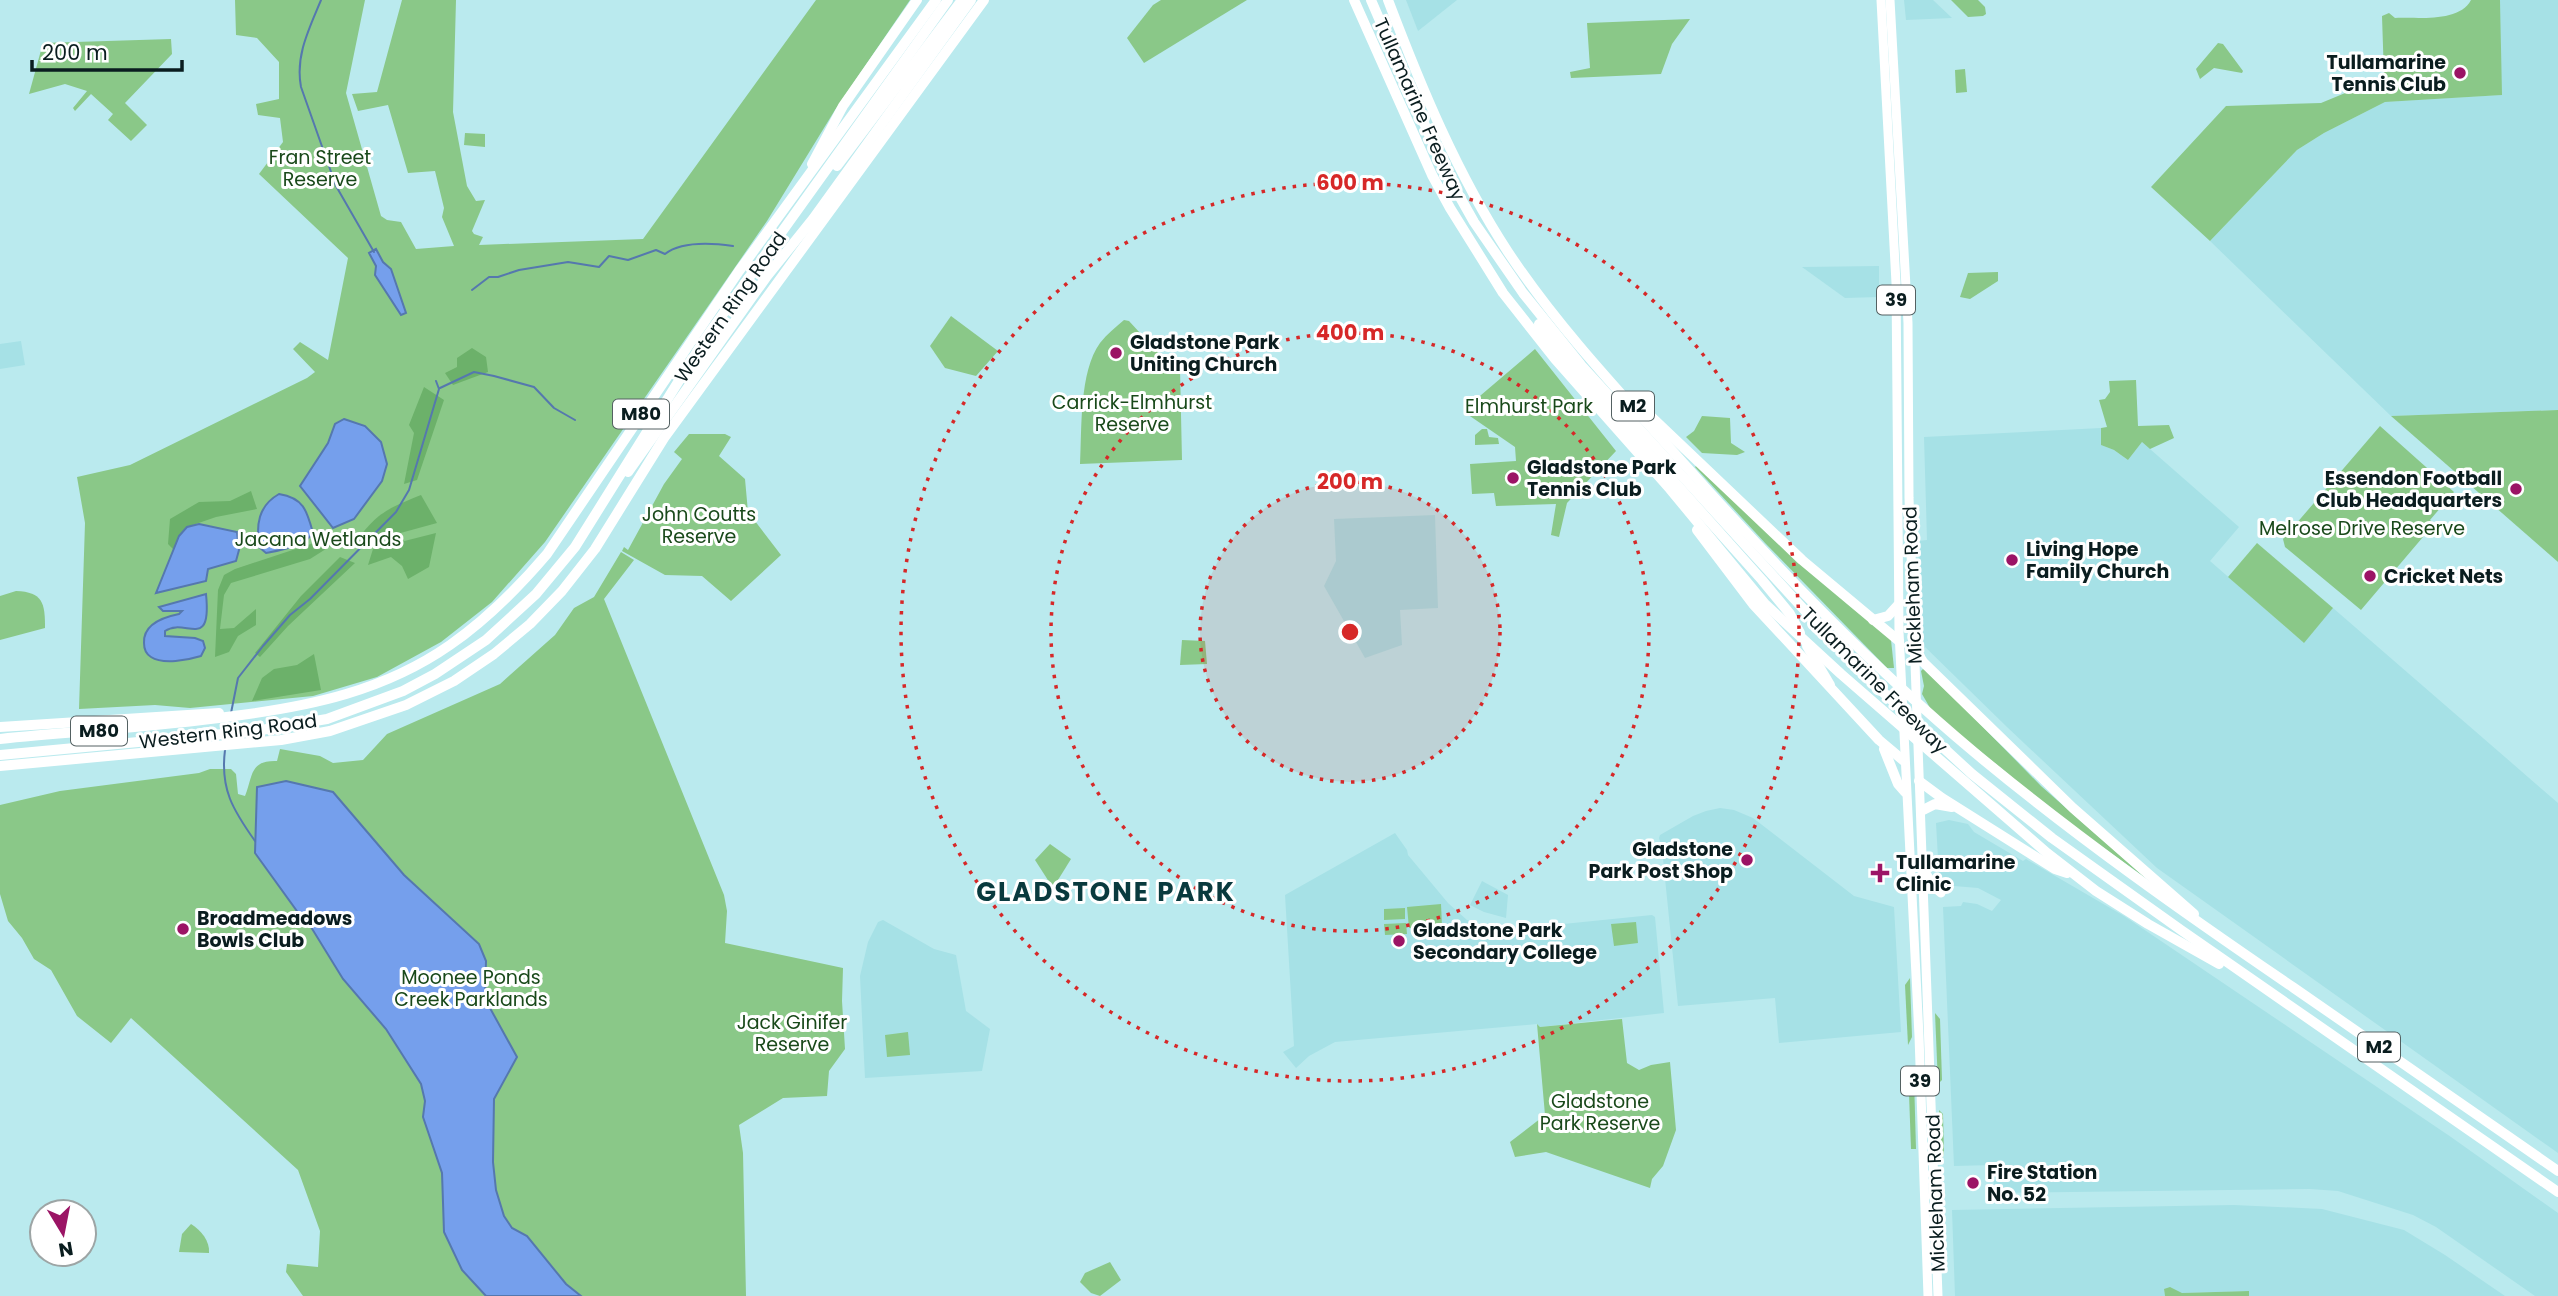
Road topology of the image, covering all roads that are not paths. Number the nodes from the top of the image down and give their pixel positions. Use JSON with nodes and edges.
{"nodes":[{"id":1,"x":918,"y":0,"type":"edge"},
{"id":2,"x":936,"y":0,"type":"edge"},
{"id":3,"x":948,"y":0,"type":"edge"},
{"id":4,"x":962,"y":0,"type":"edge"},
{"id":5,"x":971,"y":0,"type":"edge"},
{"id":6,"x":984,"y":0,"type":"edge"},
{"id":7,"x":1356,"y":0,"type":"edge"},
{"id":8,"x":1371,"y":0,"type":"edge"},
{"id":9,"x":1388,"y":0,"type":"edge"},
{"id":10,"x":1881,"y":0,"type":"edge"},
{"id":11,"x":1889,"y":0,"type":"edge"},
{"id":12,"x":1888,"y":50,"type":"junction"},
{"id":13,"x":1894,"y":170,"type":"junction"},
{"id":14,"x":796,"y":195,"type":"junction"},
{"id":15,"x":798,"y":212,"type":"junction"},
{"id":16,"x":813,"y":219,"type":"junction"},
{"id":17,"x":1474,"y":222,"type":"junction"},
{"id":18,"x":1908,"y":323,"type":"junction"},
{"id":19,"x":1896,"y":339,"type":"junction"},
{"id":20,"x":724,"y":354,"type":"junction"},
{"id":21,"x":1604,"y":373,"type":"junction"},
{"id":22,"x":1608,"y":420,"type":"junction"},
{"id":23,"x":1909,"y":460,"type":"junction"},
{"id":24,"x":1897,"y":461,"type":"junction"},
{"id":25,"x":1898,"y":527,"type":"junction"},
{"id":26,"x":1910,"y":527,"type":"junction"},
{"id":27,"x":587,"y":529,"type":"junction"},
{"id":28,"x":1898,"y":605,"type":"junction"},
{"id":29,"x":1873,"y":620,"type":"junction"},
{"id":30,"x":1914,"y":640,"type":"junction"},
{"id":31,"x":1899,"y":641,"type":"junction"},
{"id":32,"x":1915,"y":662,"type":"junction"},
{"id":33,"x":1933,"y":672,"type":"junction"},
{"id":34,"x":1830,"y":685,"type":"junction"},
{"id":35,"x":1901,"y":687,"type":"junction"},
{"id":36,"x":198,"y":718,"type":"junction"},
{"id":37,"x":0,"y":727,"type":"edge"},
{"id":38,"x":0,"y":739,"type":"edge"},
{"id":39,"x":1879,"y":740,"type":"junction"},
{"id":40,"x":1917,"y":747,"type":"junction"},
{"id":41,"x":0,"y":755,"type":"edge"},
{"id":42,"x":1904,"y":761,"type":"junction"},
{"id":43,"x":0,"y":766,"type":"edge"},
{"id":44,"x":1919,"y":780,"type":"junction"},
{"id":45,"x":1906,"y":792,"type":"junction"},
{"id":46,"x":1956,"y":807,"type":"junction"},
{"id":47,"x":1921,"y":811,"type":"junction"},
{"id":48,"x":1923,"y":868,"type":"junction"},
{"id":49,"x":2078,"y":877,"type":"junction"},
{"id":50,"x":1941,"y":893,"type":"dead end"},
{"id":51,"x":2200,"y":923,"type":"junction"},
{"id":52,"x":2240,"y":971,"type":"junction"},
{"id":53,"x":2558,"y":1171,"type":"edge"},
{"id":54,"x":2558,"y":1192,"type":"edge"},
{"id":55,"x":1928,"y":1296,"type":"edge"},
{"id":56,"x":1938,"y":1296,"type":"edge"}],
"edges":[{"from":1,"to":14,"type":"highway"},
{"from":2,"to":14,"type":"highway","name":"Western Ring Road","number":"M80"},
{"from":3,"to":15,"type":"highway","name":"Western Ring Road","number":"M80"},
{"from":4,"to":15,"type":"highway"},
{"from":5,"to":16,"type":"highway"},
{"from":6,"to":20,"type":"highway"},
{"from":7,"to":22,"type":"highway"},
{"from":8,"to":17,"type":"highway","name":"Tullamarine Freeway","number":"M2"},
{"from":9,"to":21,"type":"highway","name":"Tullamarine Freeway","number":"M2"},
{"from":10,"to":12,"type":"main road","name":"Mickleham Road","number":"39"},
{"from":11,"to":12,"type":"main road","name":"Mickleham Road","number":"39"},
{"from":12,"to":13,"type":"main road","name":"Mickleham Road","number":"39"},
{"from":13,"to":18,"type":"main road","name":"Mickleham Road","number":"39"},
{"from":13,"to":19,"type":"main road","name":"Mickleham Road","number":"39"},
{"from":14,"to":36,"type":"highway","name":"Western Ring Road","number":"M80"},
{"from":15,"to":27,"type":"highway","name":"Western Ring Road","number":"M80"},
{"from":16,"to":20,"type":"highway"},
{"from":16,"to":27,"type":"highway"},
{"from":17,"to":34,"type":"highway"},
{"from":17,"to":52,"type":"highway","name":"Tullamarine Freeway","number":"M2"},
{"from":18,"to":19,"type":"main road"},
{"from":18,"to":23,"type":"main road","name":"Mickleham Road","number":"39"},
{"from":19,"to":24,"type":"main road","name":"Mickleham Road","number":"39"},
{"from":20,"to":43,"type":"highway"},
{"from":21,"to":29,"type":"highway"},
{"from":21,"to":51,"type":"highway","name":"Tullamarine Freeway","number":"M2"},
{"from":22,"to":34,"type":"highway"},
{"from":22,"to":49,"type":"highway"},
{"from":23,"to":24,"type":"main road"},
{"from":23,"to":26,"type":"main road","name":"Mickleham Road","number":"39"},
{"from":24,"to":25,"type":"main road","name":"Mickleham Road","number":"39"},
{"from":25,"to":26,"type":"main road"},
{"from":25,"to":28,"type":"main road","name":"Mickleham Road","number":"39"},
{"from":26,"to":30,"type":"main road","name":"Mickleham Road","number":"39"},
{"from":27,"to":41,"type":"highway","name":"Western Ring Road","number":"M80"},
{"from":28,"to":29,"type":"highway"},
{"from":28,"to":31,"type":"main road","name":"Mickleham Road","number":"39"},
{"from":29,"to":31,"type":"highway"},
{"from":30,"to":32,"type":"main road","name":"Mickleham Road","number":"39"},
{"from":30,"to":33,"type":"highway"},
{"from":31,"to":32,"type":"main road"},
{"from":31,"to":35,"type":"main road","name":"Mickleham Road","number":"39"},
{"from":32,"to":33,"type":"highway"},
{"from":32,"to":35,"type":"main road"},
{"from":32,"to":40,"type":"main road","name":"Mickleham Road","number":"39"},
{"from":33,"to":51,"type":"highway"},
{"from":34,"to":39,"type":"highway"},
{"from":35,"to":42,"type":"main road","name":"Mickleham Road","number":"39"},
{"from":36,"to":37,"type":"highway"},
{"from":36,"to":38,"type":"highway","name":"Western Ring Road","number":"M80"},
{"from":39,"to":42,"type":"highway"},
{"from":39,"to":45,"type":"highway"},
{"from":40,"to":42,"type":"main road"},
{"from":40,"to":44,"type":"main road","name":"Mickleham Road","number":"39"},
{"from":42,"to":44,"type":"main road"},
{"from":42,"to":45,"type":"main road","name":"Mickleham Road","number":"39"},
{"from":44,"to":46,"type":"highway"},
{"from":44,"to":47,"type":"main road","name":"Mickleham Road","number":"39"},
{"from":45,"to":55,"type":"main road","name":"Mickleham Road","number":"39"},
{"from":46,"to":47,"type":"highway"},
{"from":46,"to":49,"type":"highway"},
{"from":47,"to":48,"type":"main road","name":"Mickleham Road","number":"39"},
{"from":48,"to":50,"type":"main road"},
{"from":48,"to":56,"type":"main road","name":"Mickleham Road","number":"39"},
{"from":49,"to":52,"type":"highway"},
{"from":51,"to":53,"type":"highway","name":"Tullamarine Freeway","number":"M2"},
{"from":52,"to":54,"type":"highway","name":"Tullamarine Freeway","number":"M2"}]}
